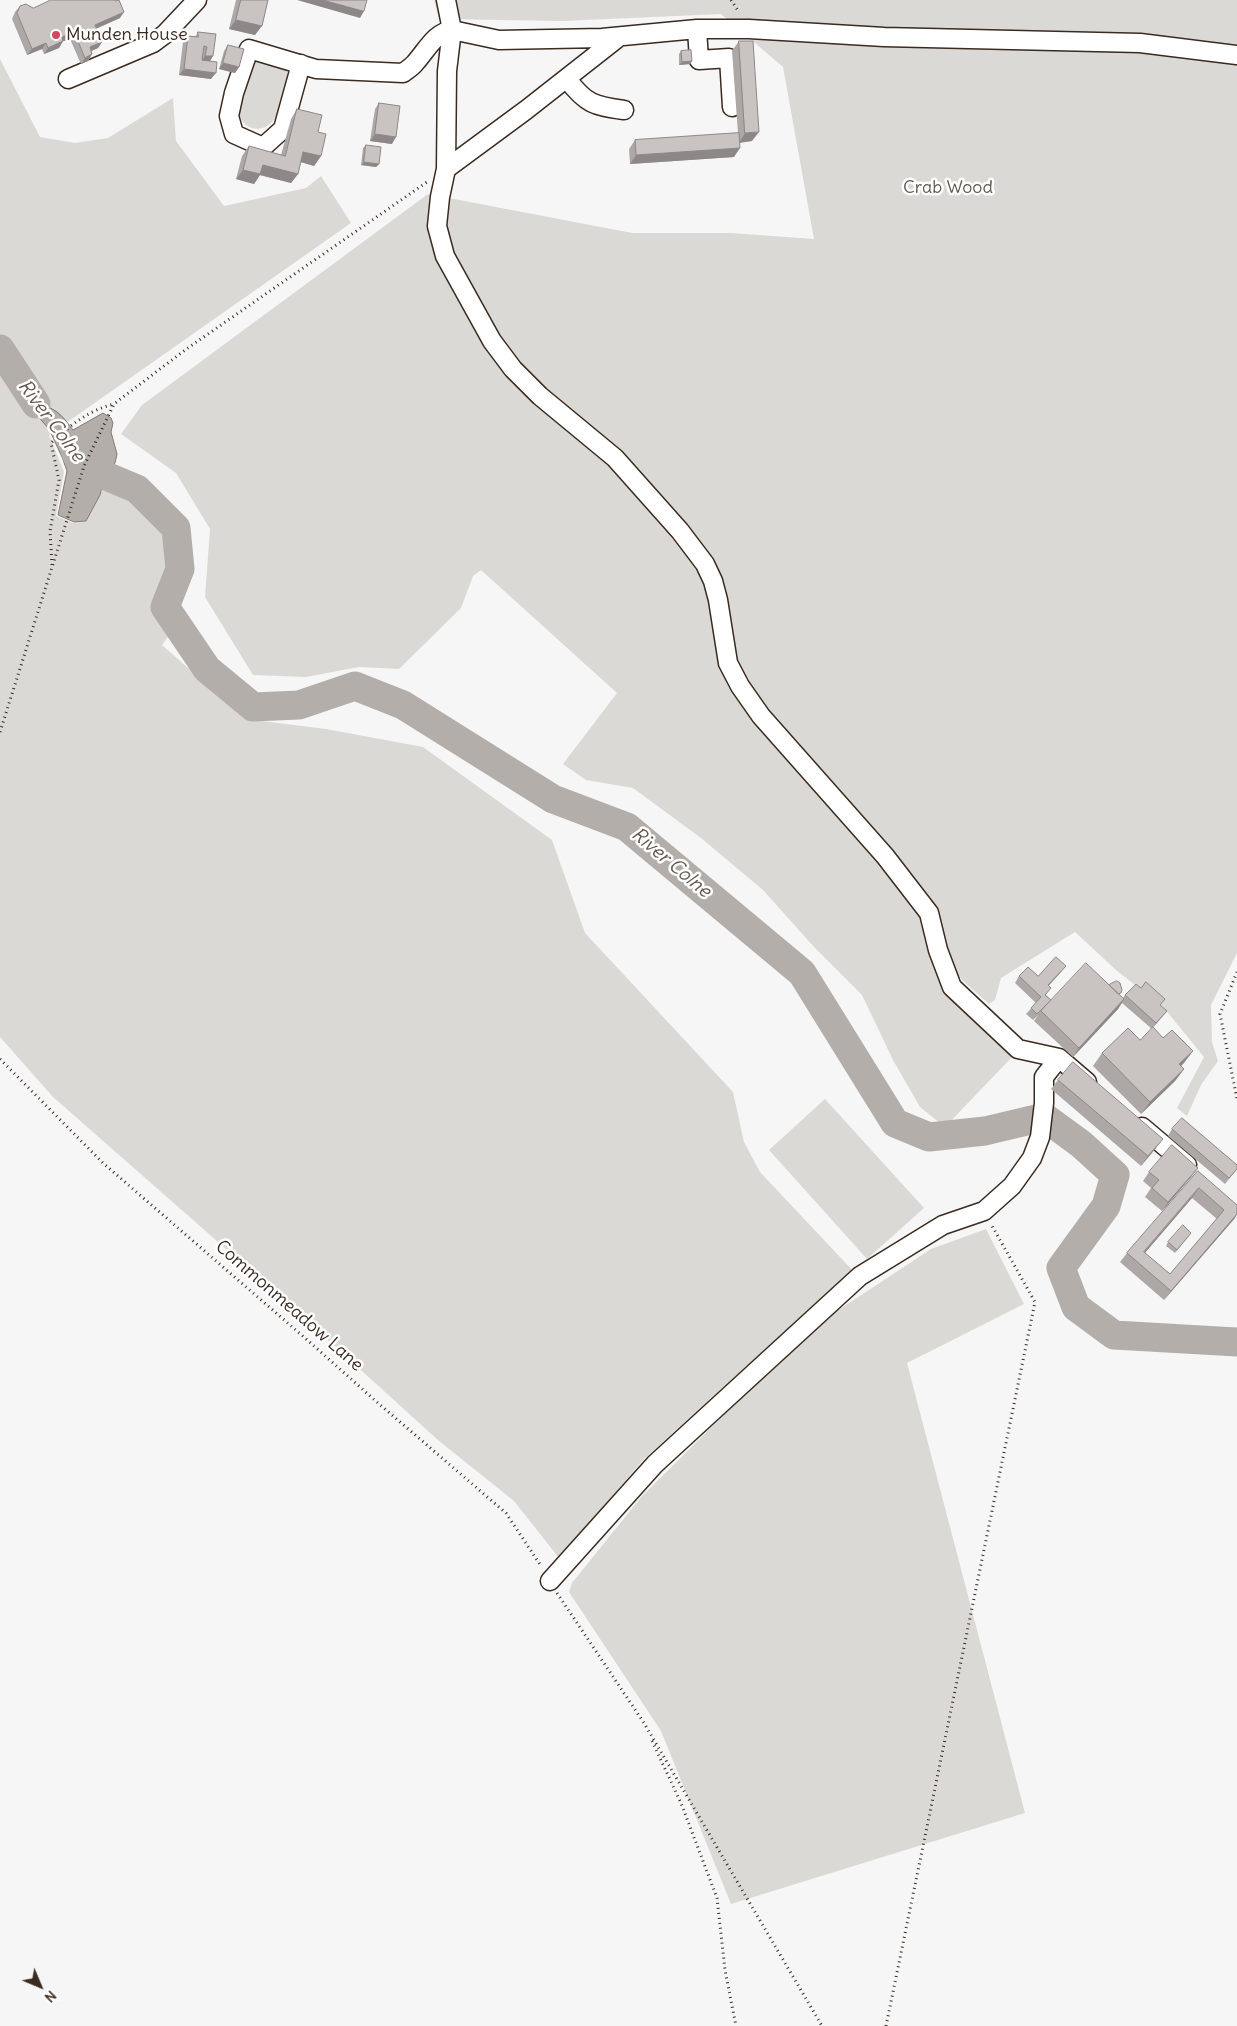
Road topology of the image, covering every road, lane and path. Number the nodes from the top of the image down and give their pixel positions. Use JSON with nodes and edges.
{"nodes":[{"id":1,"x":197,"y":0,"type":"edge"},
{"id":2,"x":446,"y":0,"type":"edge"},
{"id":3,"x":697,"y":29,"type":"junction"},
{"id":4,"x":452,"y":30,"type":"junction"},
{"id":5,"x":619,"y":37,"type":"junction"},
{"id":6,"x":1237,"y":55,"type":"edge"},
{"id":7,"x":301,"y":64,"type":"junction"},
{"id":8,"x":68,"y":79,"type":"dead end"},
{"id":9,"x":567,"y":79,"type":"junction"},
{"id":10,"x":732,"y":106,"type":"dead end"},
{"id":11,"x":624,"y":110,"type":"dead end"},
{"id":12,"x":446,"y":169,"type":"junction"},
{"id":13,"x":114,"y":404,"type":"junction"},
{"id":14,"x":52,"y":568,"type":"junction"},
{"id":15,"x":0,"y":732,"type":"edge"},
{"id":16,"x":1237,"y":972,"type":"edge"},
{"id":17,"x":1059,"y":1058,"type":"junction"},
{"id":18,"x":0,"y":1059,"type":"edge"},
{"id":19,"x":1096,"y":1089,"type":"edge"},
{"id":20,"x":1237,"y":1099,"type":"edge"},
{"id":21,"x":1126,"y":1114,"type":"edge"},
{"id":22,"x":1200,"y":1176,"type":"edge"},
{"id":23,"x":984,"y":1211,"type":"junction"},
{"id":24,"x":550,"y":1581,"type":"junction"},
{"id":25,"x":644,"y":1723,"type":"junction"},
{"id":26,"x":736,"y":2026,"type":"edge"},
{"id":27,"x":822,"y":2026,"type":"edge"},
{"id":28,"x":886,"y":2026,"type":"edge"}],
"edges":[{"from":1,"to":8,"type":"lane"},
{"from":2,"to":4,"type":"lane"},
{"from":3,"to":5,"type":"lane"},
{"from":3,"to":6,"type":"lane"},
{"from":3,"to":10,"type":"lane"},
{"from":4,"to":5,"type":"lane"},
{"from":4,"to":7,"type":"lane"},
{"from":4,"to":12,"type":"lane"},
{"from":5,"to":9,"type":"lane"},
{"from":7,"to":7,"type":"lane"},
{"from":9,"to":11,"type":"lane"},
{"from":9,"to":12,"type":"lane"},
{"from":12,"to":13,"type":"path"},
{"from":12,"to":17,"type":"lane"},
{"from":13,"to":14,"type":"path"},
{"from":13,"to":14,"type":"path"},
{"from":14,"to":15,"type":"path"},
{"from":16,"to":20,"type":"path"},
{"from":17,"to":19,"type":"lane"},
{"from":17,"to":23,"type":"lane"},
{"from":18,"to":24,"type":"path","name":"Commonmeadow Lane"},
{"from":21,"to":22,"type":"lane"},
{"from":23,"to":24,"type":"lane"},
{"from":23,"to":28,"type":"path"},
{"from":24,"to":25,"type":"path","name":"Commonmeadow Lane"},
{"from":25,"to":26,"type":"path"},
{"from":25,"to":27,"type":"path"}]}
